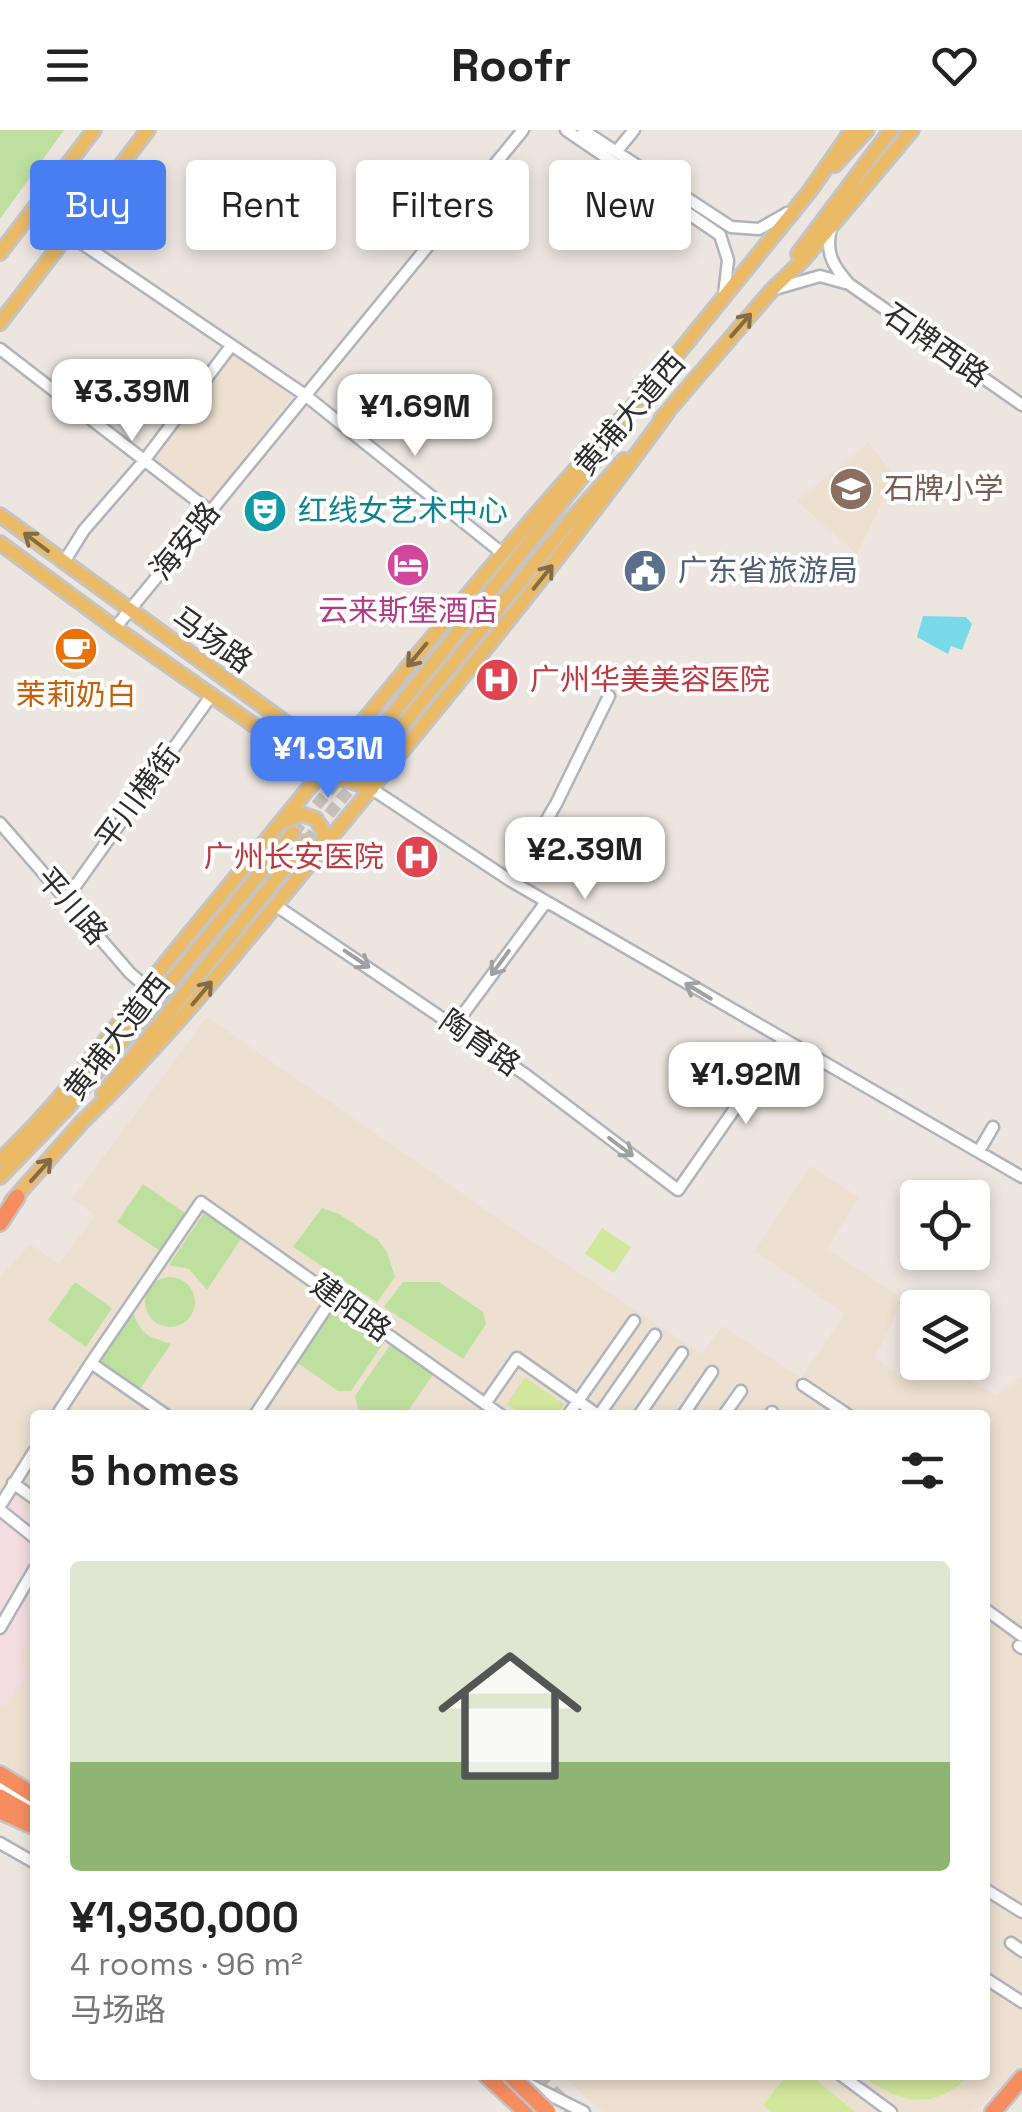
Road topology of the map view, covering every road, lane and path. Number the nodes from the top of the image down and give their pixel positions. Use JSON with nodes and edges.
{"nodes":[{"id":1,"x":94,"y":130,"type":"edge"},
{"id":2,"x":148,"y":130,"type":"edge"},
{"id":3,"x":523,"y":130,"type":"edge"},
{"id":4,"x":566,"y":130,"type":"edge"},
{"id":5,"x":583,"y":130,"type":"edge"},
{"id":6,"x":634,"y":130,"type":"edge"},
{"id":7,"x":852,"y":130,"type":"edge"},
{"id":8,"x":868,"y":130,"type":"edge"},
{"id":9,"x":891,"y":130,"type":"edge"},
{"id":10,"x":912,"y":130,"type":"edge"},
{"id":11,"x":616,"y":152,"type":"junction"},
{"id":12,"x":125,"y":160,"type":"edge"},
{"id":13,"x":809,"y":192,"type":"junction"},
{"id":14,"x":832,"y":227,"type":"junction"},
{"id":15,"x":56,"y":250,"type":"edge"},
{"id":16,"x":91,"y":250,"type":"edge"},
{"id":17,"x":0,"y":253,"type":"edge"},
{"id":18,"x":849,"y":284,"type":"junction"},
{"id":19,"x":770,"y":292,"type":"junction"},
{"id":20,"x":723,"y":299,"type":"junction"},
{"id":21,"x":0,"y":323,"type":"edge"},
{"id":22,"x":231,"y":346,"type":"junction"},
{"id":23,"x":0,"y":350,"type":"edge"},
{"id":24,"x":645,"y":393,"type":"junction"},
{"id":25,"x":305,"y":395,"type":"junction"},
{"id":26,"x":1022,"y":405,"type":"edge"},
{"id":27,"x":667,"y":413,"type":"junction"},
{"id":28,"x":143,"y":462,"type":"junction"},
{"id":29,"x":210,"y":510,"type":"junction"},
{"id":30,"x":0,"y":515,"type":"edge"},
{"id":31,"x":0,"y":543,"type":"edge"},
{"id":32,"x":502,"y":553,"type":"junction"},
{"id":33,"x":64,"y":562,"type":"junction"},
{"id":34,"x":102,"y":592,"type":"junction"},
{"id":35,"x":88,"y":609,"type":"junction"},
{"id":36,"x":128,"y":611,"type":"junction"},
{"id":37,"x":115,"y":628,"type":"junction"},
{"id":38,"x":211,"y":696,"type":"junction"},
{"id":39,"x":609,"y":696,"type":"dead end"},
{"id":40,"x":358,"y":726,"type":"junction"},
{"id":41,"x":333,"y":757,"type":"junction"},
{"id":42,"x":394,"y":760,"type":"junction"},
{"id":43,"x":321,"y":772,"type":"junction"},
{"id":44,"x":372,"y":788,"type":"junction"},
{"id":45,"x":0,"y":823,"type":"edge"},
{"id":46,"x":278,"y":825,"type":"junction"},
{"id":47,"x":293,"y":833,"type":"tunnel mouth"},
{"id":48,"x":306,"y":842,"type":"tunnel mouth"},
{"id":49,"x":319,"y":853,"type":"junction"},
{"id":50,"x":510,"y":880,"type":"junction"},
{"id":51,"x":66,"y":898,"type":"junction"},
{"id":52,"x":546,"y":902,"type":"junction"},
{"id":53,"x":275,"y":905,"type":"junction"},
{"id":54,"x":146,"y":988,"type":"junction"},
{"id":55,"x":455,"y":1025,"type":"junction"},
{"id":56,"x":782,"y":1041,"type":"junction"},
{"id":57,"x":79,"y":1125,"type":"junction"},
{"id":58,"x":993,"y":1126,"type":"dead end"},
{"id":59,"x":978,"y":1151,"type":"junction"},
{"id":60,"x":0,"y":1160,"type":"edge"},
{"id":61,"x":0,"y":1177,"type":"edge"},
{"id":62,"x":1022,"y":1177,"type":"edge"},
{"id":63,"x":17,"y":1197,"type":"junction"},
{"id":64,"x":0,"y":1213,"type":"edge"},
{"id":65,"x":0,"y":1223,"type":"edge"},
{"id":66,"x":334,"y":1296,"type":"junction"},
{"id":67,"x":634,"y":1320,"type":"dead end"},
{"id":68,"x":654,"y":1335,"type":"dead end"},
{"id":69,"x":682,"y":1353,"type":"dead end"},
{"id":70,"x":91,"y":1363,"type":"junction"},
{"id":71,"x":712,"y":1372,"type":"dead end"},
{"id":72,"x":803,"y":1385,"type":"dead end"},
{"id":73,"x":741,"y":1391,"type":"dead end"},
{"id":74,"x":578,"y":1401,"type":"junction"},
{"id":75,"x":486,"y":1404,"type":"junction"},
{"id":76,"x":61,"y":1410,"type":"edge"},
{"id":77,"x":159,"y":1410,"type":"edge"},
{"id":78,"x":258,"y":1410,"type":"edge"},
{"id":79,"x":494,"y":1410,"type":"edge"},
{"id":80,"x":572,"y":1410,"type":"edge"},
{"id":81,"x":592,"y":1410,"type":"edge"},
{"id":82,"x":602,"y":1410,"type":"edge"},
{"id":83,"x":643,"y":1410,"type":"edge"},
{"id":84,"x":686,"y":1410,"type":"edge"},
{"id":85,"x":728,"y":1410,"type":"edge"},
{"id":86,"x":840,"y":1410,"type":"edge"},
{"id":87,"x":30,"y":1458,"type":"edge"},
{"id":88,"x":14,"y":1483,"type":"junction"},
{"id":89,"x":30,"y":1495,"type":"edge"},
{"id":90,"x":0,"y":1508,"type":"edge"},
{"id":91,"x":30,"y":1534,"type":"edge"},
{"id":92,"x":30,"y":1577,"type":"edge"},
{"id":93,"x":990,"y":1614,"type":"edge"},
{"id":94,"x":0,"y":1628,"type":"edge"},
{"id":95,"x":1021,"y":1643,"type":"edge"},
{"id":96,"x":0,"y":1774,"type":"edge"},
{"id":97,"x":0,"y":1784,"type":"edge"},
{"id":98,"x":30,"y":1793,"type":"edge"},
{"id":99,"x":0,"y":1797,"type":"edge"},
{"id":100,"x":30,"y":1804,"type":"edge"},
{"id":101,"x":0,"y":1811,"type":"edge"},
{"id":102,"x":30,"y":1814,"type":"edge"},
{"id":103,"x":30,"y":1825,"type":"edge"},
{"id":104,"x":0,"y":1842,"type":"edge"},
{"id":105,"x":30,"y":1860,"type":"edge"},
{"id":106,"x":990,"y":1892,"type":"edge"},
{"id":107,"x":1022,"y":1912,"type":"edge"},
{"id":108,"x":1011,"y":1943,"type":"dead end"},
{"id":109,"x":1022,"y":1951,"type":"edge"},
{"id":110,"x":990,"y":1981,"type":"edge"},
{"id":111,"x":1022,"y":2002,"type":"edge"},
{"id":112,"x":1022,"y":2076,"type":"edge"},
{"id":113,"x":491,"y":2080,"type":"edge"},
{"id":114,"x":515,"y":2080,"type":"edge"},
{"id":115,"x":520,"y":2080,"type":"edge"},
{"id":116,"x":848,"y":2080,"type":"edge"},
{"id":117,"x":526,"y":2112,"type":"edge"},
{"id":118,"x":548,"y":2112,"type":"edge"},
{"id":119,"x":584,"y":2112,"type":"edge"},
{"id":120,"x":891,"y":2112,"type":"edge"},
{"id":121,"x":983,"y":2112,"type":"edge"},
{"id":122,"x":993,"y":2112,"type":"edge"}],
"edges":[{"from":1,"to":17,"type":"main road"},
{"from":2,"to":12,"type":"main road"},
{"from":3,"to":25,"type":"street","name":"海安路"},
{"from":4,"to":20,"type":"street"},
{"from":5,"to":11,"type":"street"},
{"from":6,"to":11,"type":"street"},
{"from":7,"to":13,"type":"main road","name":"黄埔大道西"},
{"from":8,"to":13,"type":"main road"},
{"from":9,"to":19,"type":"main road"},
{"from":10,"to":14,"type":"main road","name":"黄埔大道西"},
{"from":11,"to":13,"type":"street"},
{"from":13,"to":20,"type":"main road","name":"黄埔大道西"},
{"from":14,"to":18,"type":"street"},
{"from":14,"to":19,"type":"main road","name":"黄埔大道西"},
{"from":15,"to":21,"type":"main road"},
{"from":16,"to":22,"type":"street"},
{"from":18,"to":19,"type":"street"},
{"from":18,"to":26,"type":"street","name":"石牌西路"},
{"from":27,"to":19,"type":"main road","name":"黄埔大道西","one_way":true},
{"from":20,"to":24,"type":"main road","name":"黄埔大道西"},
{"from":22,"to":25,"type":"street"},
{"from":22,"to":28,"type":"street"},
{"from":23,"to":28,"type":"street"},
{"from":24,"to":27,"type":"main road","name":"黄埔大道西"},
{"from":24,"to":32,"type":"main road"},
{"from":25,"to":29,"type":"street","name":"海安路"},
{"from":25,"to":32,"type":"street"},
{"from":42,"to":27,"type":"main road","one_way":true},
{"from":28,"to":29,"type":"street"},
{"from":28,"to":33,"type":"street"},
{"from":29,"to":36,"type":"street","name":"海安路"},
{"from":33,"to":30,"type":"main road","name":"马场路","one_way":true},
{"from":31,"to":35,"type":"main road","name":"马场路"},
{"from":32,"to":40,"type":"main road","one_way":true},
{"from":33,"to":34,"type":"main road","name":"马场路"},
{"from":34,"to":35,"type":"street"},
{"from":34,"to":36,"type":"main road","name":"马场路"},
{"from":35,"to":37,"type":"main road","name":"马场路"},
{"from":36,"to":37,"type":"street","name":"海安路"},
{"from":36,"to":41,"type":"main road","name":"马场路"},
{"from":37,"to":38,"type":"main road","name":"马场路"},
{"from":38,"to":43,"type":"main road","name":"马场路"},
{"from":38,"to":51,"type":"street","name":"平川横街"},
{"from":39,"to":50,"type":"street"},
{"from":40,"to":41,"type":"main road"},
{"from":40,"to":42,"type":"main road"},
{"from":41,"to":43,"type":"main road"},
{"from":41,"to":44,"type":"main road","name":"马场路"},
{"from":42,"to":44,"type":"main road"},
{"from":43,"to":44,"type":"main road","name":"马场路"},
{"from":43,"to":46,"type":"main road"},
{"from":44,"to":49,"type":"main road"},
{"from":44,"to":50,"type":"street"},
{"from":45,"to":51,"type":"street","name":"平川路"},
{"from":46,"to":49,"type":"main road"},
{"from":46,"to":54,"type":"main road"},
{"from":47,"to":61,"type":"main road","name":"黄埔大道西"},
{"from":48,"to":57,"type":"main road","name":"黄埔大道西"},
{"from":49,"to":53,"type":"main road"},
{"from":50,"to":52,"type":"street"},
{"from":51,"to":54,"type":"street","name":"平川路"},
{"from":52,"to":55,"type":"street","one_way":true},
{"from":56,"to":52,"type":"street","one_way":true},
{"from":53,"to":55,"type":"street","name":"陶育路","one_way":true},
{"from":57,"to":53,"type":"main road","one_way":true},
{"from":54,"to":60,"type":"main road"},
{"from":55,"to":56,"type":"street","name":"陶育路","one_way":true},
{"from":56,"to":59,"type":"street"},
{"from":63,"to":57,"type":"main road","name":"黄埔大道西","one_way":true},
{"from":58,"to":59,"type":"street"},
{"from":59,"to":62,"type":"street"},
{"from":63,"to":64,"type":"main road","name":"黄埔大道西"},
{"from":63,"to":65,"type":"highway"},
{"from":66,"to":70,"type":"street","name":"建阳路"},
{"from":66,"to":75,"type":"street","name":"建阳路"},
{"from":66,"to":78,"type":"street"},
{"from":67,"to":74,"type":"street"},
{"from":68,"to":82,"type":"street"},
{"from":69,"to":83,"type":"street"},
{"from":70,"to":76,"type":"street"},
{"from":70,"to":77,"type":"street"},
{"from":71,"to":84,"type":"street"},
{"from":72,"to":86,"type":"street"},
{"from":73,"to":85,"type":"street"},
{"from":74,"to":75,"type":"street"},
{"from":74,"to":80,"type":"street"},
{"from":74,"to":81,"type":"street"},
{"from":75,"to":79,"type":"street","name":"建阳路"},
{"from":87,"to":88,"type":"street"},
{"from":88,"to":89,"type":"street"},
{"from":88,"to":90,"type":"street"},
{"from":90,"to":91,"type":"street"},
{"from":92,"to":94,"type":"street"},
{"from":93,"to":95,"type":"street"},
{"from":96,"to":98,"type":"highway"},
{"from":97,"to":100,"type":"street"},
{"from":99,"to":102,"type":"highway"},
{"from":101,"to":103,"type":"highway"},
{"from":104,"to":105,"type":"street"},
{"from":106,"to":107,"type":"street"},
{"from":108,"to":109,"type":"street"},
{"from":110,"to":111,"type":"street"},
{"from":112,"to":121,"type":"main road"},
{"from":112,"to":122,"type":"highway"},
{"from":113,"to":117,"type":"highway"},
{"from":114,"to":118,"type":"highway","bridge":true},
{"from":115,"to":119,"type":"street"},
{"from":116,"to":120,"type":"street"}]}
